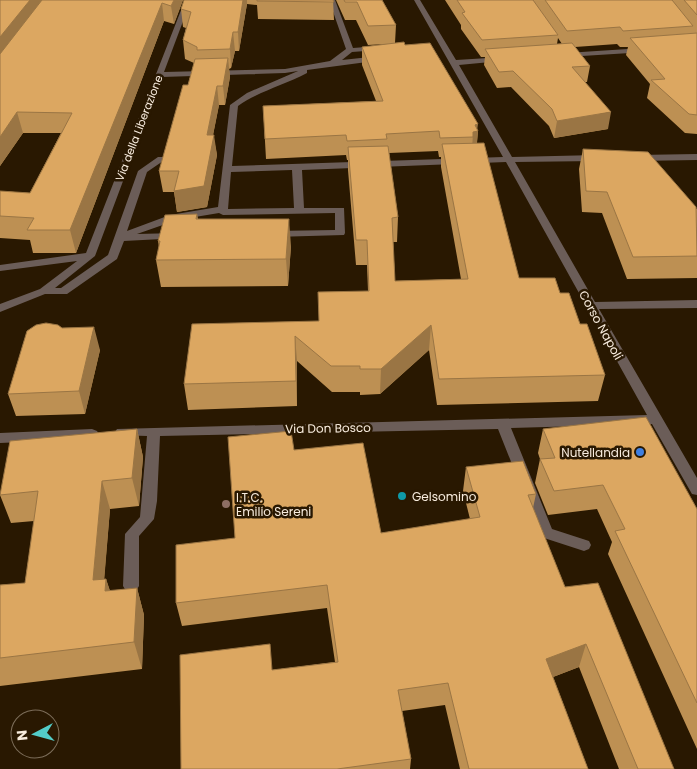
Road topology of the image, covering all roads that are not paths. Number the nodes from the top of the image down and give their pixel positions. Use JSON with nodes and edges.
{"nodes":[{"id":1,"x":188,"y":0,"type":"edge"},
{"id":2,"x":332,"y":0,"type":"edge"},
{"id":3,"x":417,"y":0,"type":"edge"},
{"id":4,"x":392,"y":47,"type":"edge"},
{"id":5,"x":350,"y":50,"type":"junction"},
{"id":6,"x":652,"y":50,"type":"edge"},
{"id":7,"x":560,"y":53,"type":"edge"},
{"id":8,"x":387,"y":57,"type":"edge"},
{"id":9,"x":510,"y":59,"type":"edge"},
{"id":10,"x":331,"y":63,"type":"junction"},
{"id":11,"x":454,"y":63,"type":"junction"},
{"id":12,"x":311,"y":67,"type":"junction"},
{"id":13,"x":159,"y":75,"type":"junction"},
{"id":14,"x":697,"y":157,"type":"edge"},
{"id":15,"x":604,"y":158,"type":"edge"},
{"id":16,"x":623,"y":158,"type":"edge"},
{"id":17,"x":161,"y":159,"type":"edge"},
{"id":18,"x":507,"y":159,"type":"junction"},
{"id":19,"x":297,"y":167,"type":"junction"},
{"id":20,"x":227,"y":169,"type":"junction"},
{"id":21,"x":223,"y":210,"type":"junction"},
{"id":22,"x":299,"y":210,"type":"junction"},
{"id":23,"x":261,"y":235,"type":"edge"},
{"id":24,"x":184,"y":236,"type":"edge"},
{"id":25,"x":121,"y":238,"type":"junction"},
{"id":26,"x":90,"y":256,"type":"junction"},
{"id":27,"x":0,"y":268,"type":"edge"},
{"id":28,"x":44,"y":291,"type":"junction"},
{"id":29,"x":697,"y":304,"type":"edge"},
{"id":30,"x":591,"y":306,"type":"junction"},
{"id":31,"x":0,"y":308,"type":"edge"},
{"id":32,"x":656,"y":419,"type":"junction"},
{"id":33,"x":503,"y":424,"type":"junction"},
{"id":34,"x":154,"y":431,"type":"junction"},
{"id":35,"x":0,"y":438,"type":"edge"},
{"id":36,"x":697,"y":490,"type":"edge"},
{"id":37,"x":584,"y":545,"type":"dead end"},
{"id":38,"x":131,"y":586,"type":"dead end"}],
"edges":[{"from":1,"to":13,"type":"street","name":"Via della Liberazione"},
{"from":2,"to":5,"type":"street"},
{"from":3,"to":11,"type":"street","name":"Corso Napoli"},
{"from":4,"to":5,"type":"street"},
{"from":5,"to":10,"type":"street"},
{"from":6,"to":7,"type":"street"},
{"from":8,"to":10,"type":"street"},
{"from":9,"to":11,"type":"street"},
{"from":10,"to":12,"type":"street"},
{"from":11,"to":18,"type":"street","name":"Corso Napoli"},
{"from":12,"to":13,"type":"street"},
{"from":12,"to":20,"type":"street"},
{"from":13,"to":26,"type":"street","name":"Via della Liberazione"},
{"from":14,"to":16,"type":"street"},
{"from":15,"to":18,"type":"street"},
{"from":17,"to":25,"type":"street","name":"Via della Liberazione"},
{"from":18,"to":19,"type":"street"},
{"from":18,"to":30,"type":"street","name":"Corso Napoli"},
{"from":19,"to":20,"type":"street"},
{"from":19,"to":22,"type":"street"},
{"from":20,"to":21,"type":"street"},
{"from":21,"to":22,"type":"street"},
{"from":21,"to":25,"type":"street"},
{"from":22,"to":23,"type":"street"},
{"from":24,"to":25,"type":"street"},
{"from":25,"to":28,"type":"street","name":"Via della Liberazione"},
{"from":26,"to":27,"type":"street"},
{"from":26,"to":28,"type":"street","name":"Via della Liberazione"},
{"from":28,"to":31,"type":"street","name":"Via della Liberazione"},
{"from":29,"to":30,"type":"street"},
{"from":30,"to":32,"type":"street","name":"Corso Napoli"},
{"from":32,"to":33,"type":"street","name":"Via Don Bosco"},
{"from":32,"to":36,"type":"street","name":"Corso Napoli"},
{"from":33,"to":34,"type":"street","name":"Via Don Bosco"},
{"from":33,"to":37,"type":"street"},
{"from":34,"to":35,"type":"street","name":"Via Don Bosco"},
{"from":34,"to":38,"type":"street"}]}
